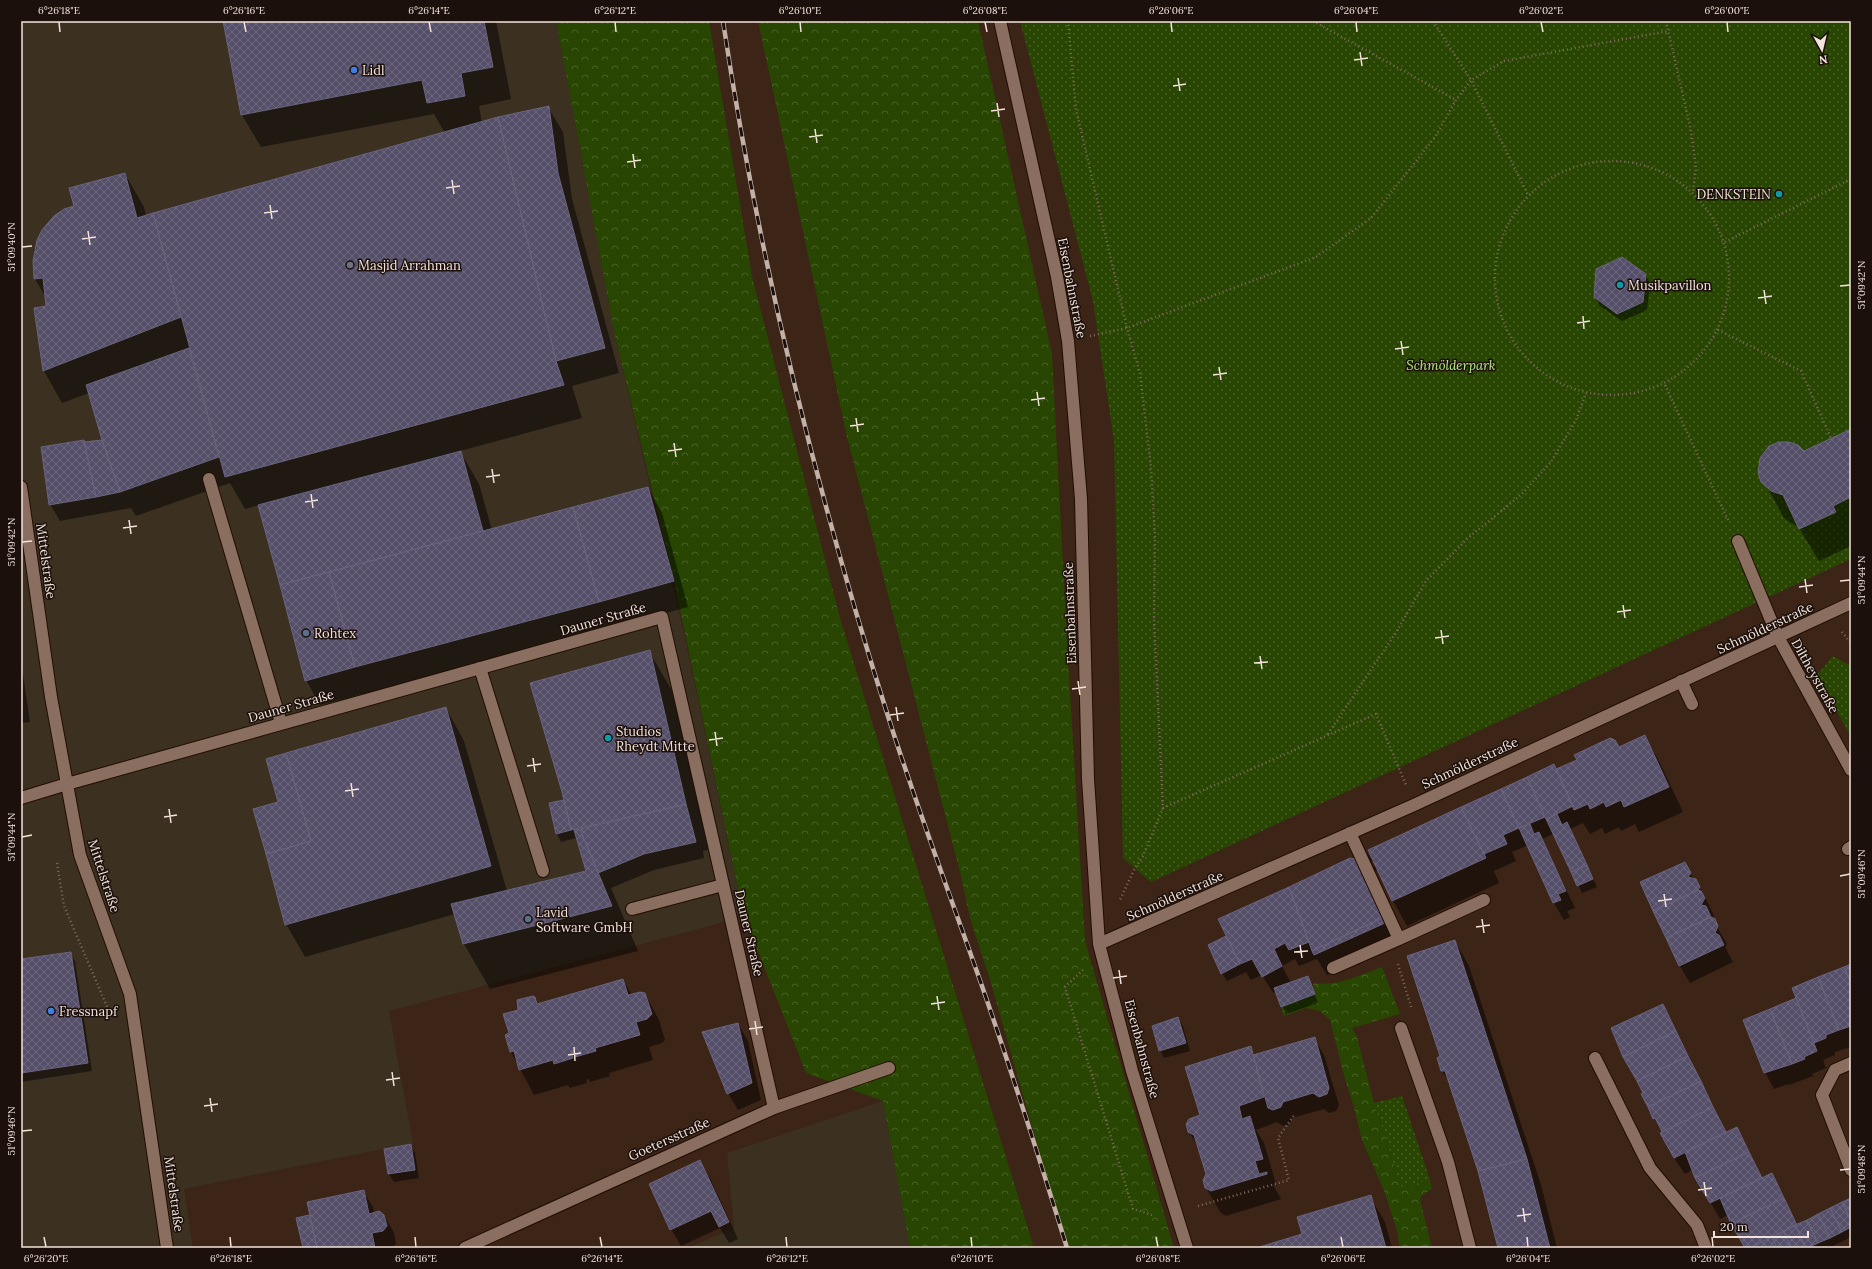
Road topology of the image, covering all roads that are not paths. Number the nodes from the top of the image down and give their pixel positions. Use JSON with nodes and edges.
{"nodes":[{"id":1,"x":1000,"y":21,"type":"edge"},
{"id":2,"x":209,"y":479,"type":"dead end"},
{"id":3,"x":21,"y":487,"type":"edge"},
{"id":4,"x":1738,"y":541,"type":"road end"},
{"id":5,"x":1851,"y":603,"type":"edge"},
{"id":6,"x":1778,"y":637,"type":"junction"},
{"id":7,"x":480,"y":668,"type":"junction"},
{"id":8,"x":1681,"y":681,"type":"junction"},
{"id":9,"x":1692,"y":704,"type":"dead end"},
{"id":10,"x":281,"y":723,"type":"junction"},
{"id":11,"x":1851,"y":770,"type":"edge"},
{"id":12,"x":67,"y":784,"type":"junction"},
{"id":13,"x":21,"y":798,"type":"edge"},
{"id":14,"x":1350,"y":833,"type":"junction"},
{"id":15,"x":543,"y":872,"type":"dead end"},
{"id":16,"x":723,"y":885,"type":"junction"},
{"id":17,"x":1484,"y":900,"type":"dead end"},
{"id":18,"x":632,"y":909,"type":"dead end"},
{"id":19,"x":1399,"y":939,"type":"junction"},
{"id":20,"x":1099,"y":944,"type":"junction"},
{"id":21,"x":1333,"y":968,"type":"dead end"},
{"id":22,"x":1401,"y":1028,"type":"road end"},
{"id":23,"x":1596,"y":1058,"type":"dead end"},
{"id":24,"x":1851,"y":1063,"type":"edge"},
{"id":25,"x":889,"y":1068,"type":"dead end"},
{"id":26,"x":774,"y":1108,"type":"junction"},
{"id":27,"x":1851,"y":1170,"type":"edge"},
{"id":28,"x":167,"y":1248,"type":"edge"},
{"id":29,"x":465,"y":1248,"type":"edge"},
{"id":30,"x":1187,"y":1248,"type":"edge"},
{"id":31,"x":1470,"y":1248,"type":"edge"},
{"id":32,"x":1706,"y":1248,"type":"edge"}],
"edges":[{"from":1,"to":20,"type":"street","name":"Eisenbahnstraße"},
{"from":2,"to":10,"type":"street"},
{"from":3,"to":12,"type":"street","name":"Mittelstraße"},
{"from":4,"to":6,"type":"street","name":"Diltheystraße"},
{"from":5,"to":6,"type":"street","name":"Schmölderstraße"},
{"from":6,"to":8,"type":"street","name":"Schmölderstraße"},
{"from":6,"to":11,"type":"street","name":"Diltheystraße"},
{"from":7,"to":10,"type":"street","name":"Dauner Straße"},
{"from":7,"to":15,"type":"street"},
{"from":7,"to":16,"type":"street","name":"Dauner Straße"},
{"from":8,"to":9,"type":"street"},
{"from":8,"to":14,"type":"street","name":"Schmölderstraße"},
{"from":10,"to":12,"type":"street","name":"Dauner Straße"},
{"from":12,"to":13,"type":"street","name":"Dauner Straße"},
{"from":12,"to":28,"type":"street","name":"Mittelstraße"},
{"from":14,"to":19,"type":"street"},
{"from":14,"to":20,"type":"street","name":"Schmölderstraße"},
{"from":16,"to":18,"type":"street"},
{"from":16,"to":26,"type":"street","name":"Dauner Straße"},
{"from":17,"to":19,"type":"street"},
{"from":19,"to":21,"type":"street"},
{"from":20,"to":30,"type":"street","name":"Eisenbahnstraße"},
{"from":22,"to":31,"type":"street"},
{"from":23,"to":32,"type":"street"},
{"from":24,"to":27,"type":"street"},
{"from":25,"to":26,"type":"street","name":"Goetersstraße"},
{"from":26,"to":29,"type":"street","name":"Goetersstraße"}]}
